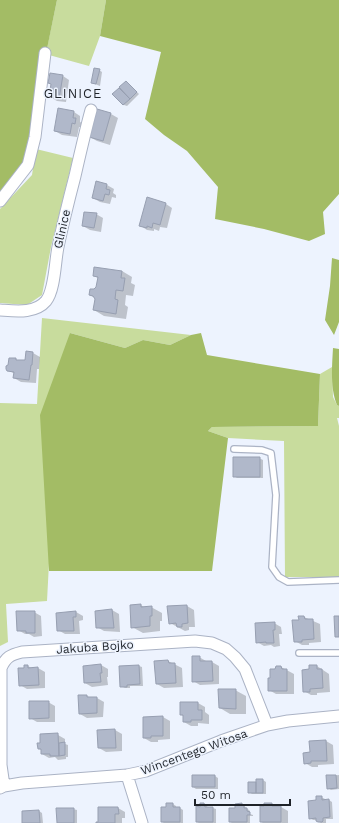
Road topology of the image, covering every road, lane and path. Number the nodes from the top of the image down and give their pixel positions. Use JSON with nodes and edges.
{"nodes":[{"id":1,"x":45,"y":53,"type":"dead end"},
{"id":2,"x":91,"y":110,"type":"dead end"},
{"id":3,"x":0,"y":201,"type":"edge"},
{"id":4,"x":0,"y":310,"type":"edge"},
{"id":5,"x":234,"y":449,"type":"dead end"},
{"id":6,"x":339,"y":580,"type":"edge"},
{"id":7,"x":299,"y":653,"type":"dead end"},
{"id":8,"x":339,"y":653,"type":"edge"},
{"id":9,"x":339,"y":716,"type":"edge"},
{"id":10,"x":267,"y":725,"type":"junction"},
{"id":11,"x":127,"y":776,"type":"junction"},
{"id":12,"x":2,"y":787,"type":"edge"},
{"id":13,"x":142,"y":823,"type":"edge"}],
"edges":[{"from":1,"to":3,"type":"street"},
{"from":2,"to":4,"type":"street","name":"Glinice"},
{"from":5,"to":6,"type":"lane"},
{"from":7,"to":8,"type":"lane"},
{"from":9,"to":10,"type":"street","name":"Wincentego Witosa"},
{"from":10,"to":11,"type":"street","name":"Wincentego Witosa"},
{"from":10,"to":12,"type":"street","name":"Jakuba Bojko"},
{"from":11,"to":12,"type":"street","name":"Wincentego Witosa"},
{"from":11,"to":13,"type":"street"}]}
